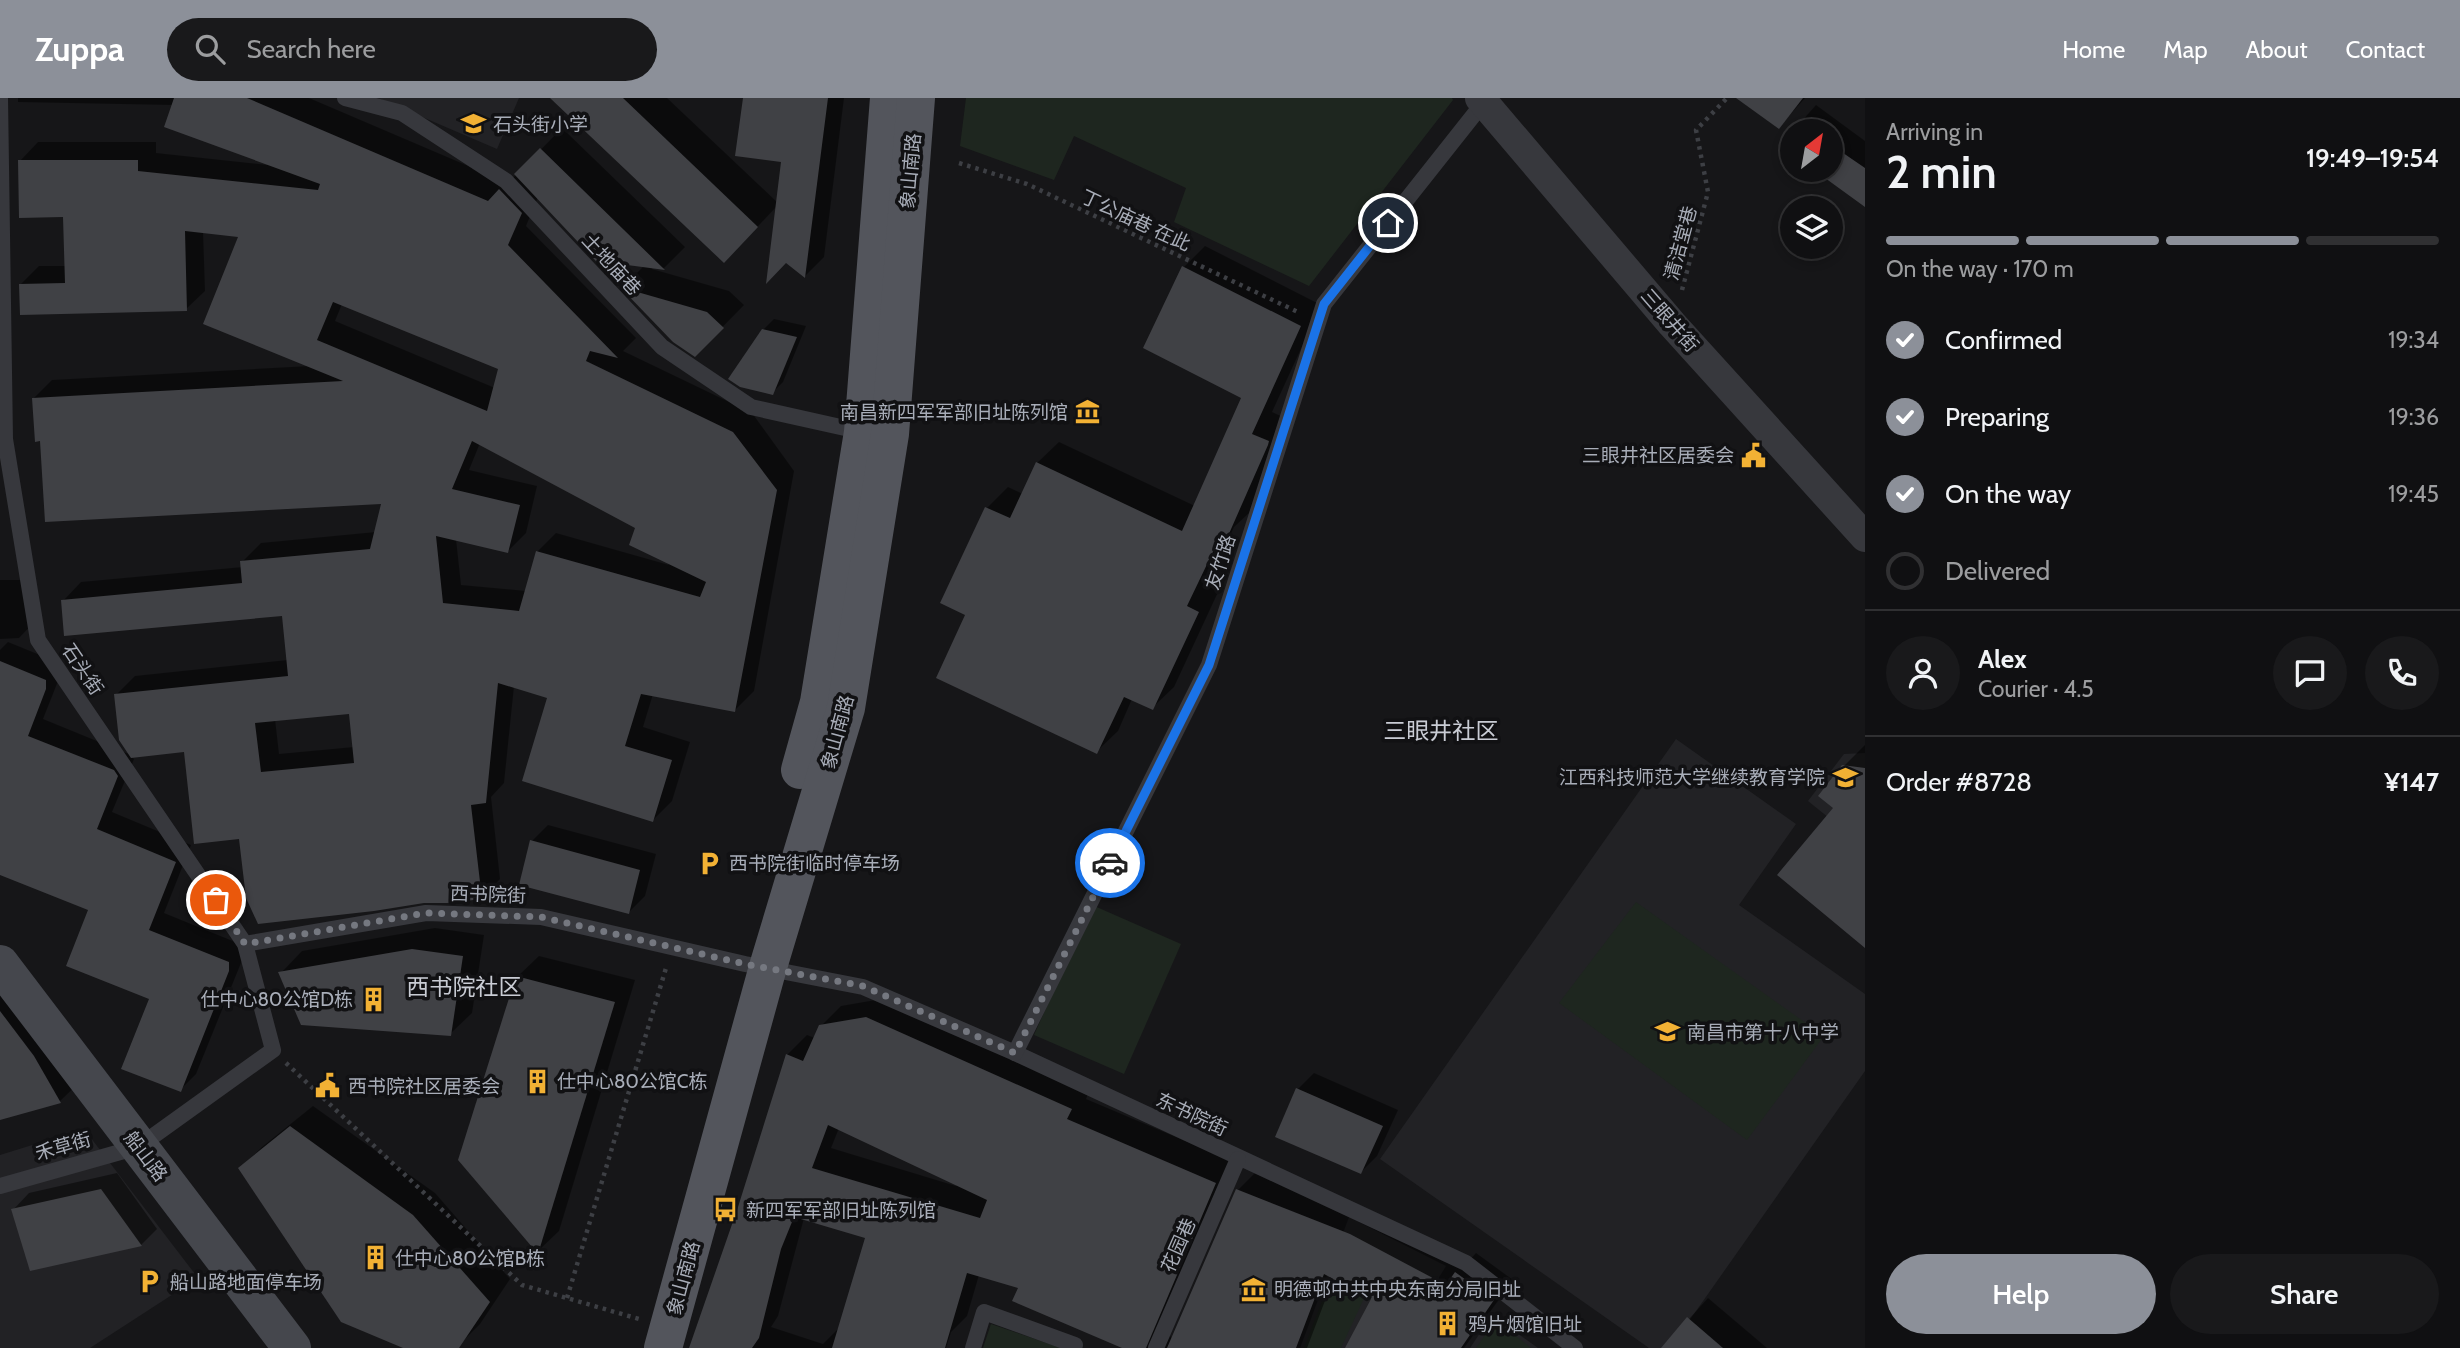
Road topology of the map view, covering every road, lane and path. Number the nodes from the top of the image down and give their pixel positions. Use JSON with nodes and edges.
{"nodes":[{"id":1,"x":1,"y":98,"type":"edge"},
{"id":2,"x":345,"y":98,"type":"edge"},
{"id":3,"x":889,"y":98,"type":"edge"},
{"id":4,"x":916,"y":98,"type":"edge"},
{"id":5,"x":1727,"y":98,"type":"edge"},
{"id":6,"x":1482,"y":100,"type":"edge"},
{"id":7,"x":959,"y":163,"type":"dead end"},
{"id":8,"x":1298,"y":312,"type":"dead end"},
{"id":9,"x":1672,"y":324,"type":"junction"},
{"id":10,"x":863,"y":432,"type":"junction"},
{"id":11,"x":1865,"y":537,"type":"edge"},
{"id":12,"x":245,"y":944,"type":"junction"},
{"id":13,"x":673,"y":947,"type":"junction"},
{"id":14,"x":0,"y":964,"type":"edge"},
{"id":15,"x":756,"y":966,"type":"junction"},
{"id":16,"x":273,"y":1050,"type":"junction"},
{"id":17,"x":1015,"y":1053,"type":"junction"},
{"id":18,"x":138,"y":1147,"type":"junction"},
{"id":19,"x":1238,"y":1158,"type":"junction"},
{"id":20,"x":0,"y":1186,"type":"edge"},
{"id":21,"x":567,"y":1298,"type":"junction"},
{"id":22,"x":648,"y":1339,"type":"edge"},
{"id":23,"x":1077,"y":1347,"type":"edge"},
{"id":24,"x":292,"y":1348,"type":"edge"},
{"id":25,"x":973,"y":1348,"type":"edge"},
{"id":26,"x":1156,"y":1348,"type":"edge"},
{"id":27,"x":1575,"y":1348,"type":"edge"}],
"edges":[{"from":1,"to":12,"type":"lane","name":"石头街"},
{"from":2,"to":10,"type":"lane","name":"土地庙巷"},
{"from":3,"to":10,"type":"main road","name":"象山南路"},
{"from":4,"to":15,"type":"main road","name":"象山南路"},
{"from":5,"to":9,"type":"path","name":"清洁堂巷"},
{"from":6,"to":9,"type":"street","name":"三眼井街"},
{"from":6,"to":17,"type":"lane","name":"友竹路"},
{"from":7,"to":8,"type":"path","name":"丁公庙巷 在此"},
{"from":9,"to":11,"type":"street","name":"三眼井街"},
{"from":10,"to":15,"type":"main road","name":"象山南路"},
{"from":12,"to":13,"type":"lane","name":"西书院街"},
{"from":12,"to":16,"type":"lane","name":"石头街"},
{"from":13,"to":15,"type":"lane","name":"西书院街"},
{"from":13,"to":21,"type":"path"},
{"from":14,"to":18,"type":"street","name":"船山路"},
{"from":15,"to":17,"type":"lane","name":"东书院街"},
{"from":15,"to":22,"type":"main road","name":"象山南路"},
{"from":16,"to":18,"type":"lane"},
{"from":16,"to":21,"type":"path"},
{"from":17,"to":19,"type":"lane","name":"东书院街"},
{"from":18,"to":20,"type":"lane","name":"禾草街"},
{"from":18,"to":24,"type":"street","name":"船山路"},
{"from":19,"to":26,"type":"lane","name":"花园巷"},
{"from":19,"to":27,"type":"lane","name":"东书院街"},
{"from":21,"to":22,"type":"path"},
{"from":23,"to":25,"type":"lane"}]}
